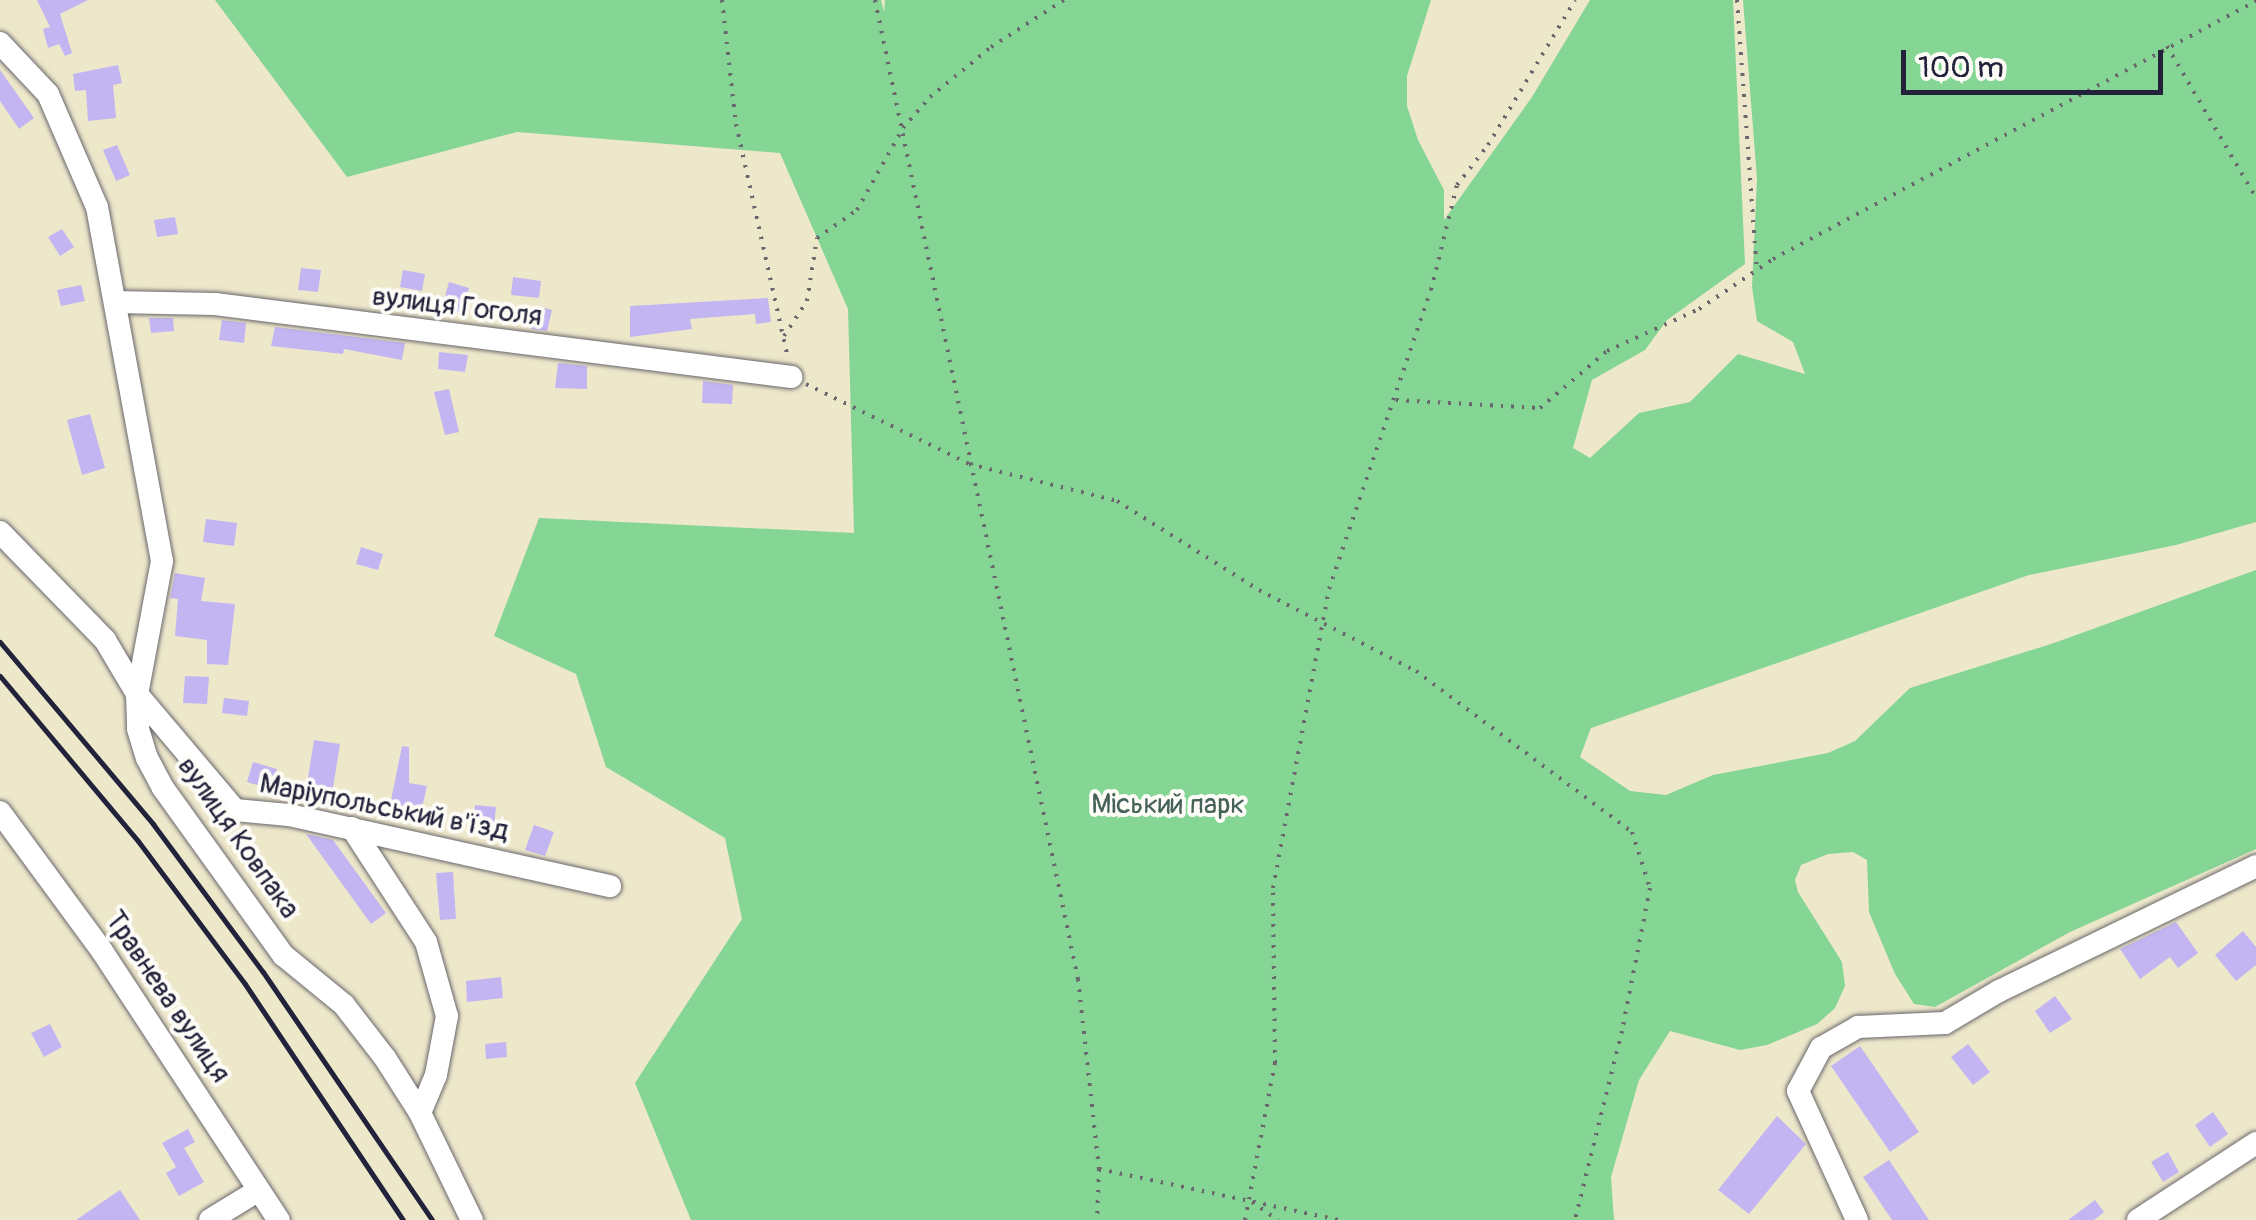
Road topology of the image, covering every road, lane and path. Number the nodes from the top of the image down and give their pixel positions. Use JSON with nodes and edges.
{"nodes":[{"id":1,"x":722,"y":0,"type":"edge"},
{"id":2,"x":876,"y":0,"type":"edge"},
{"id":3,"x":1064,"y":0,"type":"edge"},
{"id":4,"x":1575,"y":0,"type":"edge"},
{"id":5,"x":1737,"y":0,"type":"edge"},
{"id":6,"x":2256,"y":2,"type":"edge"},
{"id":7,"x":0,"y":43,"type":"edge"},
{"id":8,"x":2168,"y":46,"type":"junction"},
{"id":9,"x":903,"y":128,"type":"junction"},
{"id":10,"x":2256,"y":198,"type":"edge"},
{"id":11,"x":1757,"y":270,"type":"junction"},
{"id":12,"x":115,"y":302,"type":"junction"},
{"id":13,"x":784,"y":336,"type":"junction"},
{"id":14,"x":791,"y":376,"type":"junction"},
{"id":15,"x":1395,"y":400,"type":"junction"},
{"id":16,"x":969,"y":464,"type":"junction"},
{"id":17,"x":0,"y":532,"type":"edge"},
{"id":18,"x":1321,"y":622,"type":"junction"},
{"id":19,"x":137,"y":694,"type":"junction"},
{"id":20,"x":0,"y":812,"type":"edge"},
{"id":21,"x":352,"y":828,"type":"junction"},
{"id":22,"x":2256,"y":866,"type":"edge"},
{"id":23,"x":610,"y":886,"type":"dead end"},
{"id":24,"x":420,"y":1113,"type":"junction"},
{"id":25,"x":2256,"y":1143,"type":"edge"},
{"id":26,"x":1099,"y":1169,"type":"junction"},
{"id":27,"x":259,"y":1190,"type":"junction"},
{"id":28,"x":1248,"y":1200,"type":"junction"},
{"id":29,"x":210,"y":1220,"type":"edge"},
{"id":30,"x":279,"y":1220,"type":"edge"},
{"id":31,"x":472,"y":1220,"type":"edge"},
{"id":32,"x":1097,"y":1220,"type":"edge"},
{"id":33,"x":1245,"y":1220,"type":"edge"},
{"id":34,"x":1278,"y":1220,"type":"edge"},
{"id":35,"x":1340,"y":1220,"type":"edge"},
{"id":36,"x":1574,"y":1220,"type":"edge"},
{"id":37,"x":1857,"y":1220,"type":"edge"},
{"id":38,"x":2138,"y":1220,"type":"edge"}],
"edges":[{"from":1,"to":13,"type":"path"},
{"from":2,"to":9,"type":"path"},
{"from":3,"to":9,"type":"path"},
{"from":4,"to":15,"type":"path"},
{"from":5,"to":11,"type":"path"},
{"from":6,"to":8,"type":"path"},
{"from":7,"to":12,"type":"street","name":"вулиця Ковпака"},
{"from":8,"to":10,"type":"path"},
{"from":8,"to":11,"type":"path"},
{"from":9,"to":13,"type":"path"},
{"from":9,"to":16,"type":"path"},
{"from":11,"to":15,"type":"path"},
{"from":12,"to":14,"type":"street","name":"вулиця Гоголя"},
{"from":12,"to":19,"type":"street","name":"вулиця Ковпака"},
{"from":13,"to":14,"type":"path"},
{"from":14,"to":16,"type":"path"},
{"from":15,"to":18,"type":"path"},
{"from":16,"to":18,"type":"path"},
{"from":16,"to":26,"type":"path"},
{"from":17,"to":19,"type":"street"},
{"from":18,"to":28,"type":"path"},
{"from":18,"to":36,"type":"path"},
{"from":19,"to":21,"type":"street","name":"Маріупольський в'їзд"},
{"from":19,"to":24,"type":"street","name":"вулиця Ковпака"},
{"from":20,"to":27,"type":"street","name":"Травнева вулиця"},
{"from":21,"to":23,"type":"street","name":"Маріупольський в'їзд"},
{"from":21,"to":24,"type":"street"},
{"from":22,"to":37,"type":"street"},
{"from":24,"to":31,"type":"street","name":"вулиця Ковпака"},
{"from":25,"to":38,"type":"street"},
{"from":26,"to":28,"type":"path"},
{"from":26,"to":32,"type":"path"},
{"from":27,"to":29,"type":"street"},
{"from":27,"to":30,"type":"street","name":"Травнева вулиця"},
{"from":28,"to":33,"type":"path"},
{"from":28,"to":34,"type":"path"},
{"from":28,"to":35,"type":"path"}]}
